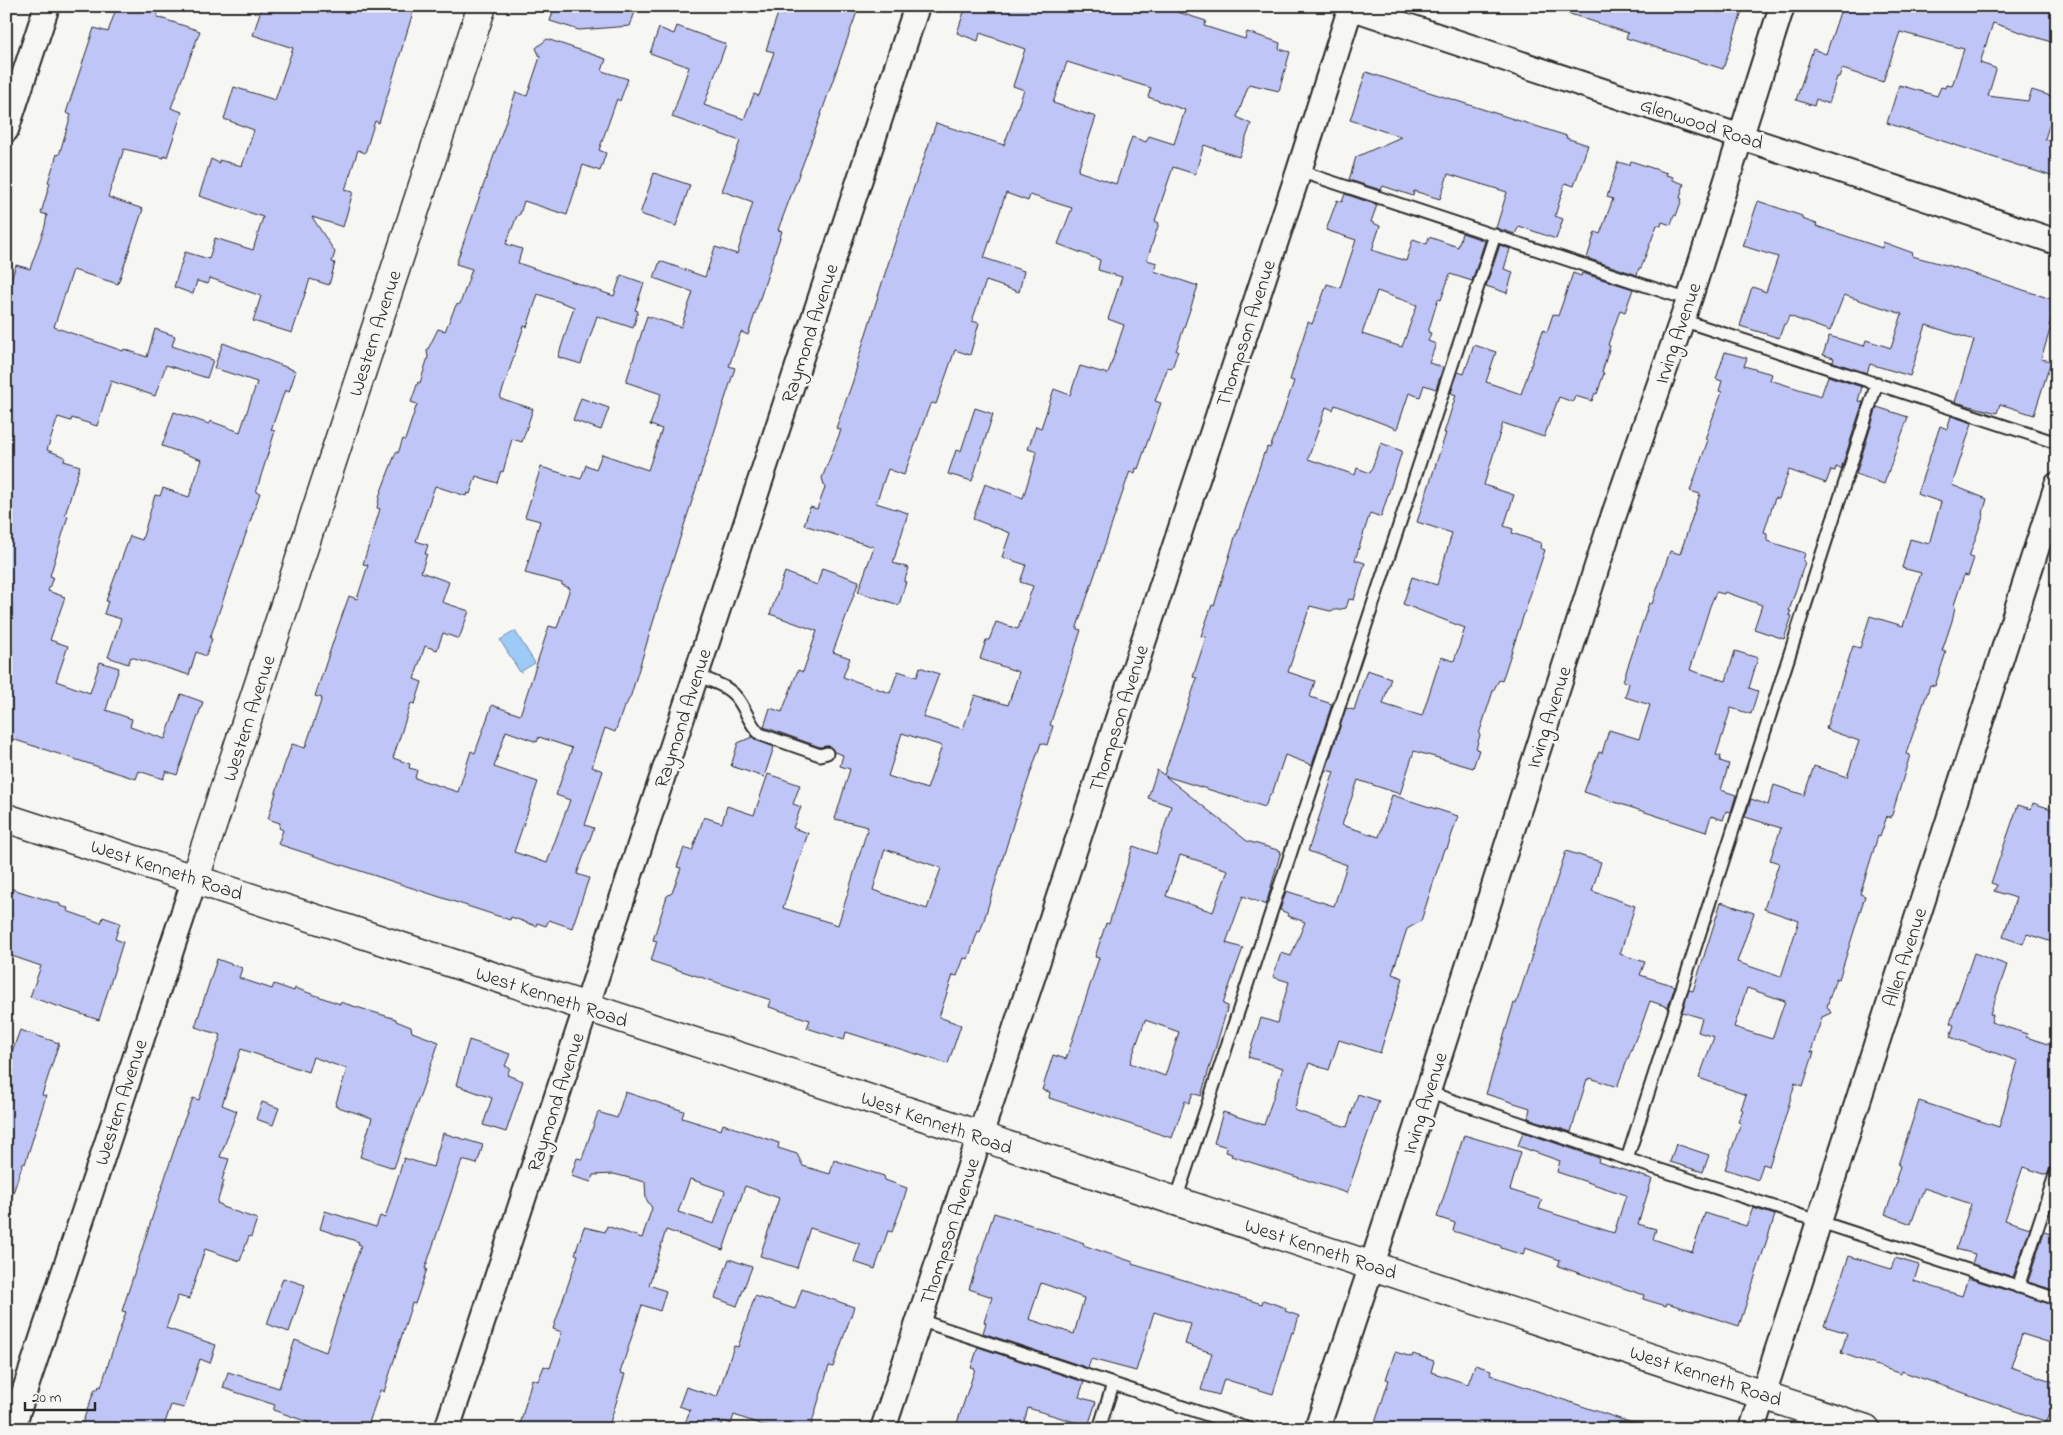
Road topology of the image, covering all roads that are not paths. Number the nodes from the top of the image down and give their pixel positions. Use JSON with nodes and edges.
{"nodes":[{"id":1,"x":47,"y":6,"type":"edge"},
{"id":2,"x":482,"y":6,"type":"edge"},
{"id":3,"x":917,"y":6,"type":"edge"},
{"id":4,"x":1782,"y":6,"type":"edge"},
{"id":5,"x":1349,"y":7,"type":"edge"},
{"id":6,"x":6,"y":130,"type":"edge"},
{"id":7,"x":1742,"y":136,"type":"junction"},
{"id":8,"x":1299,"y":171,"type":"junction"},
{"id":9,"x":1495,"y":235,"type":"junction"},
{"id":10,"x":2057,"y":242,"type":"edge"},
{"id":11,"x":1686,"y":310,"type":"junction"},
{"id":12,"x":1877,"y":384,"type":"junction"},
{"id":13,"x":2057,"y":443,"type":"edge"},
{"id":14,"x":2057,"y":485,"type":"edge"},
{"id":15,"x":696,"y":675,"type":"junction"},
{"id":16,"x":827,"y":753,"type":"dead end"},
{"id":17,"x":6,"y":818,"type":"edge"},
{"id":18,"x":195,"y":878,"type":"junction"},
{"id":19,"x":587,"y":1008,"type":"junction"},
{"id":20,"x":1427,"y":1092,"type":"junction"},
{"id":21,"x":980,"y":1135,"type":"junction"},
{"id":22,"x":1627,"y":1159,"type":"junction"},
{"id":23,"x":2057,"y":1169,"type":"edge"},
{"id":24,"x":1176,"y":1200,"type":"junction"},
{"id":25,"x":1819,"y":1222,"type":"junction"},
{"id":26,"x":1372,"y":1265,"type":"junction"},
{"id":27,"x":2018,"y":1287,"type":"junction"},
{"id":28,"x":2057,"y":1299,"type":"edge"},
{"id":29,"x":919,"y":1320,"type":"junction"},
{"id":30,"x":1113,"y":1384,"type":"junction"},
{"id":31,"x":1763,"y":1394,"type":"junction"},
{"id":32,"x":12,"y":1429,"type":"edge"},
{"id":33,"x":447,"y":1429,"type":"edge"},
{"id":34,"x":883,"y":1429,"type":"edge"},
{"id":35,"x":1099,"y":1429,"type":"edge"},
{"id":36,"x":1250,"y":1429,"type":"edge"},
{"id":37,"x":1316,"y":1429,"type":"edge"},
{"id":38,"x":1752,"y":1429,"type":"edge"},
{"id":39,"x":1866,"y":1429,"type":"edge"}],
"edges":[{"from":1,"to":6,"type":"street"},
{"from":2,"to":18,"type":"street","name":"Western Avenue"},
{"from":3,"to":15,"type":"street","name":"Raymond Avenue"},
{"from":4,"to":7,"type":"street","name":"Irving Avenue"},
{"from":5,"to":7,"type":"street","name":"Glenwood Road"},
{"from":5,"to":8,"type":"street","name":"Thompson Avenue"},
{"from":7,"to":10,"type":"street","name":"Glenwood Road"},
{"from":7,"to":11,"type":"street","name":"Irving Avenue"},
{"from":8,"to":9,"type":"lane"},
{"from":8,"to":21,"type":"street","name":"Thompson Avenue"},
{"from":9,"to":11,"type":"lane"},
{"from":9,"to":24,"type":"lane"},
{"from":11,"to":12,"type":"lane"},
{"from":11,"to":20,"type":"street","name":"Irving Avenue"},
{"from":12,"to":13,"type":"lane"},
{"from":12,"to":22,"type":"lane"},
{"from":14,"to":25,"type":"street","name":"Allen Avenue"},
{"from":15,"to":16,"type":"lane"},
{"from":15,"to":19,"type":"street","name":"Raymond Avenue"},
{"from":17,"to":18,"type":"street","name":"West Kenneth Road"},
{"from":18,"to":19,"type":"street","name":"West Kenneth Road"},
{"from":18,"to":32,"type":"street","name":"Western Avenue"},
{"from":19,"to":21,"type":"street","name":"West Kenneth Road"},
{"from":19,"to":33,"type":"street","name":"Raymond Avenue"},
{"from":20,"to":22,"type":"lane"},
{"from":20,"to":26,"type":"street","name":"Irving Avenue"},
{"from":21,"to":24,"type":"street","name":"West Kenneth Road"},
{"from":21,"to":29,"type":"street","name":"Thompson Avenue"},
{"from":22,"to":25,"type":"lane"},
{"from":23,"to":27,"type":"lane"},
{"from":24,"to":26,"type":"street","name":"West Kenneth Road"},
{"from":25,"to":27,"type":"lane"},
{"from":25,"to":31,"type":"street","name":"Allen Avenue"},
{"from":26,"to":31,"type":"street","name":"West Kenneth Road"},
{"from":26,"to":37,"type":"street","name":"Irving Avenue"},
{"from":27,"to":28,"type":"lane"},
{"from":29,"to":30,"type":"lane"},
{"from":29,"to":34,"type":"street","name":"Thompson Avenue"},
{"from":30,"to":35,"type":"lane"},
{"from":30,"to":36,"type":"lane"},
{"from":31,"to":38,"type":"street","name":"Allen Avenue"},
{"from":31,"to":39,"type":"street","name":"West Kenneth Road"}]}
